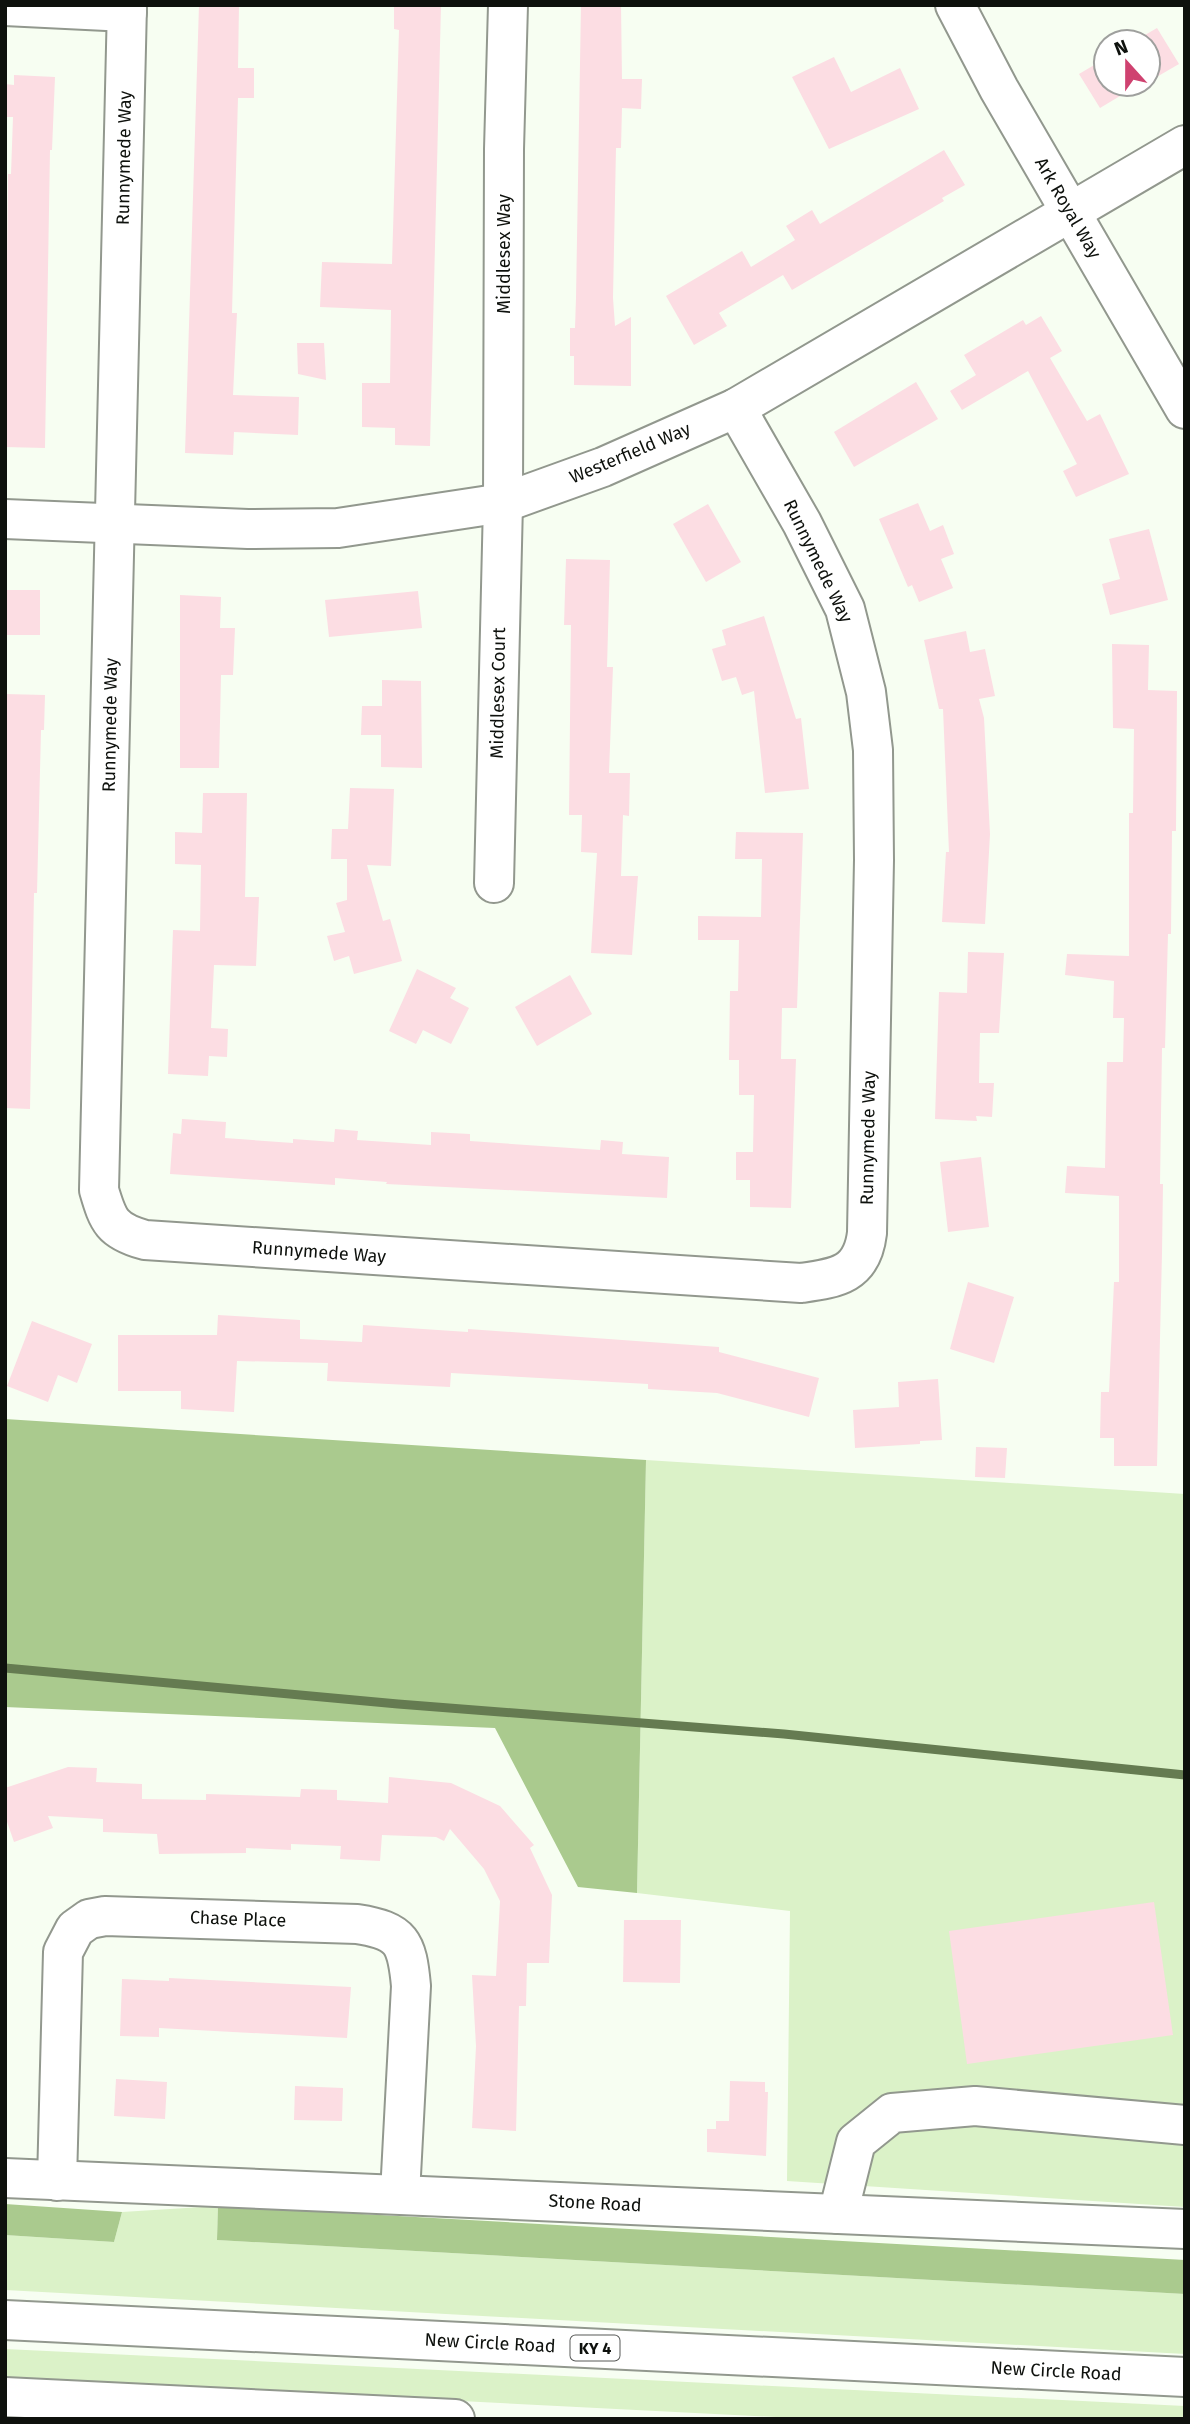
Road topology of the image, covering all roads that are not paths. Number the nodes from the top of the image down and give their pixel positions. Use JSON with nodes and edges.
{"nodes":[{"id":1,"x":509,"y":5,"type":"edge"},
{"id":2,"x":955,"y":5,"type":"edge"},
{"id":3,"x":5,"y":6,"type":"edge"},
{"id":4,"x":127,"y":8,"type":"edge"},
{"id":5,"x":1185,"y":145,"type":"edge"},
{"id":6,"x":1071,"y":212,"type":"junction"},
{"id":7,"x":736,"y":408,"type":"junction"},
{"id":8,"x":1185,"y":409,"type":"edge"},
{"id":9,"x":503,"y":503,"type":"junction"},
{"id":10,"x":5,"y":519,"type":"edge"},
{"id":11,"x":115,"y":524,"type":"junction"},
{"id":12,"x":494,"y":883,"type":"dead end"},
{"id":13,"x":1185,"y":2125,"type":"edge"},
{"id":14,"x":5,"y":2178,"type":"edge"},
{"id":15,"x":57,"y":2181,"type":"junction"},
{"id":16,"x":400,"y":2194,"type":"junction"},
{"id":17,"x":838,"y":2214,"type":"junction"},
{"id":18,"x":1185,"y":2229,"type":"edge"},
{"id":19,"x":5,"y":2320,"type":"edge"},
{"id":20,"x":1185,"y":2377,"type":"edge"},
{"id":21,"x":5,"y":2397,"type":"edge"},
{"id":22,"x":455,"y":2419,"type":"edge"}],
"edges":[{"from":1,"to":9,"type":"main road","name":"Middlesex Way"},
{"from":2,"to":6,"type":"main road","name":"Ark Royal Way"},
{"from":3,"to":4,"type":"main road"},
{"from":4,"to":11,"type":"main road","name":"Runnymede Way"},
{"from":5,"to":6,"type":"main road","name":"Westerfield Way"},
{"from":6,"to":7,"type":"main road","name":"Westerfield Way"},
{"from":6,"to":8,"type":"main road","name":"Ark Royal Way"},
{"from":7,"to":9,"type":"main road","name":"Westerfield Way"},
{"from":7,"to":11,"type":"main road","name":"Runnymede Way"},
{"from":9,"to":11,"type":"main road","name":"Westerfield Way"},
{"from":9,"to":12,"type":"main road","name":"Middlesex Court"},
{"from":10,"to":11,"type":"main road","name":"Westerfield Way"},
{"from":13,"to":17,"type":"main road"},
{"from":14,"to":15,"type":"main road","name":"Stone Road"},
{"from":15,"to":16,"type":"main road","name":"Stone Road"},
{"from":15,"to":16,"type":"main road","name":"Chase Place"},
{"from":16,"to":17,"type":"main road","name":"Stone Road"},
{"from":17,"to":18,"type":"main road","name":"Stone Road"},
{"from":19,"to":20,"type":"main road","name":"New Circle Road","number":"KY 4"},
{"from":21,"to":22,"type":"main road"}]}
